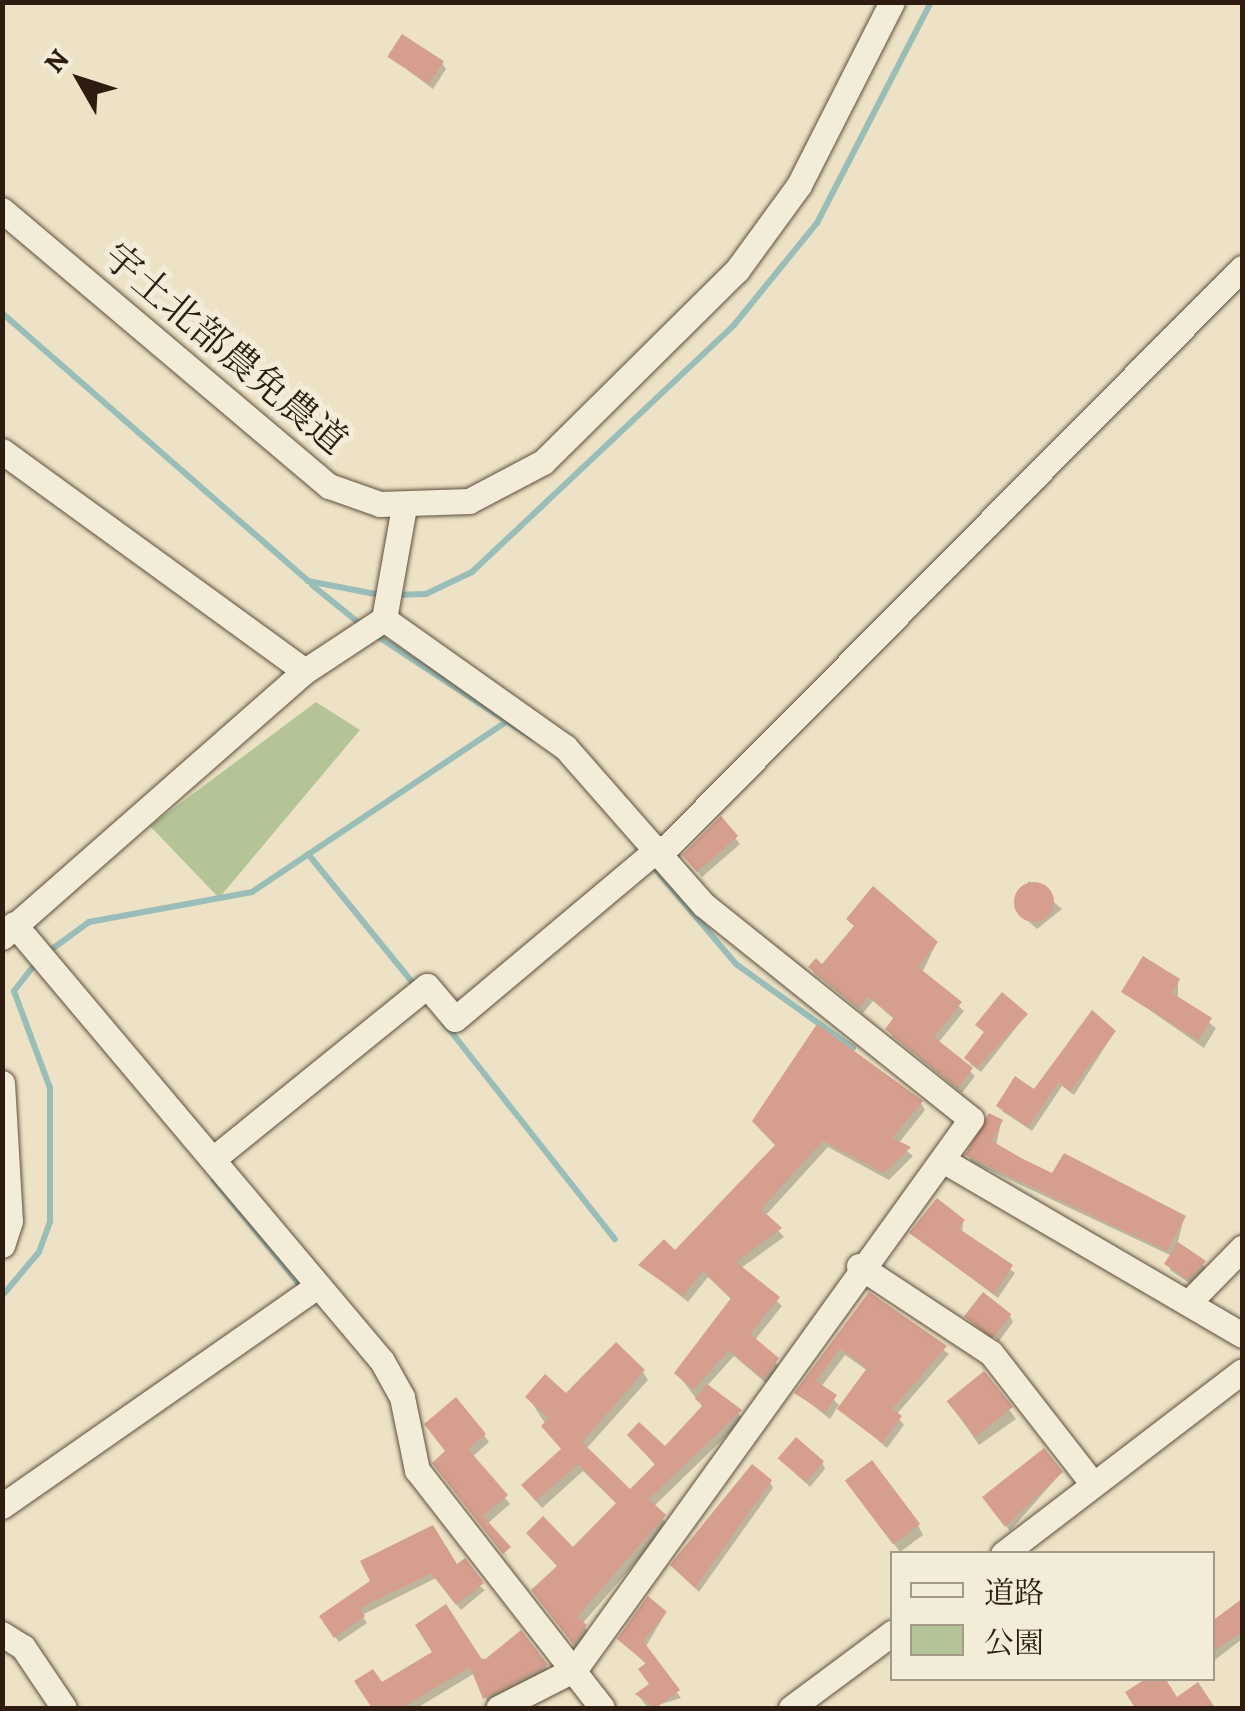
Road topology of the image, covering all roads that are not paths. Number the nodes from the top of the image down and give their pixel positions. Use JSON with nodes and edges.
{"nodes":[{"id":1,"x":892,"y":2,"type":"edge"},
{"id":2,"x":2,"y":210,"type":"edge"},
{"id":3,"x":1242,"y":268,"type":"edge"},
{"id":4,"x":6,"y":459,"type":"edge"},
{"id":5,"x":404,"y":506,"type":"junction"},
{"id":6,"x":384,"y":619,"type":"junction"},
{"id":7,"x":306,"y":672,"type":"junction"},
{"id":8,"x":660,"y":850,"type":"junction"},
{"id":9,"x":8,"y":931,"type":"edge"},
{"id":10,"x":2,"y":1083,"type":"edge"},
{"id":11,"x":213,"y":1159,"type":"junction"},
{"id":12,"x":946,"y":1162,"type":"junction"},
{"id":13,"x":2,"y":1245,"type":"edge"},
{"id":14,"x":1242,"y":1248,"type":"edge"},
{"id":15,"x":859,"y":1266,"type":"junction"},
{"id":16,"x":316,"y":1287,"type":"junction"},
{"id":17,"x":1189,"y":1302,"type":"junction"},
{"id":18,"x":1242,"y":1335,"type":"edge"},
{"id":19,"x":1242,"y":1371,"type":"edge"},
{"id":20,"x":1094,"y":1484,"type":"junction"},
{"id":21,"x":2,"y":1506,"type":"edge"},
{"id":22,"x":1007,"y":1551,"type":"edge"},
{"id":23,"x":2,"y":1634,"type":"edge"},
{"id":24,"x":890,"y":1634,"type":"edge"},
{"id":25,"x":575,"y":1669,"type":"junction"},
{"id":26,"x":64,"y":1708,"type":"edge"},
{"id":27,"x":498,"y":1708,"type":"edge"},
{"id":28,"x":602,"y":1708,"type":"edge"},
{"id":29,"x":790,"y":1708,"type":"edge"}],
"edges":[{"from":1,"to":5,"type":"street","name":"宇土北部農免農道"},
{"from":2,"to":5,"type":"street","name":"宇土北部農免農道"},
{"from":3,"to":8,"type":"street"},
{"from":4,"to":7,"type":"street"},
{"from":5,"to":6,"type":"street"},
{"from":6,"to":7,"type":"street"},
{"from":6,"to":8,"type":"street"},
{"from":7,"to":9,"type":"street"},
{"from":8,"to":11,"type":"street"},
{"from":8,"to":12,"type":"street"},
{"from":9,"to":11,"type":"street"},
{"from":10,"to":13,"type":"street"},
{"from":11,"to":16,"type":"street"},
{"from":12,"to":15,"type":"street"},
{"from":12,"to":17,"type":"street"},
{"from":14,"to":17,"type":"street"},
{"from":15,"to":20,"type":"street"},
{"from":15,"to":25,"type":"street"},
{"from":16,"to":21,"type":"street"},
{"from":16,"to":25,"type":"street"},
{"from":17,"to":18,"type":"street"},
{"from":19,"to":20,"type":"street"},
{"from":20,"to":22,"type":"street"},
{"from":23,"to":26,"type":"street"},
{"from":24,"to":29,"type":"street"},
{"from":25,"to":27,"type":"street"},
{"from":25,"to":28,"type":"street"}]}
